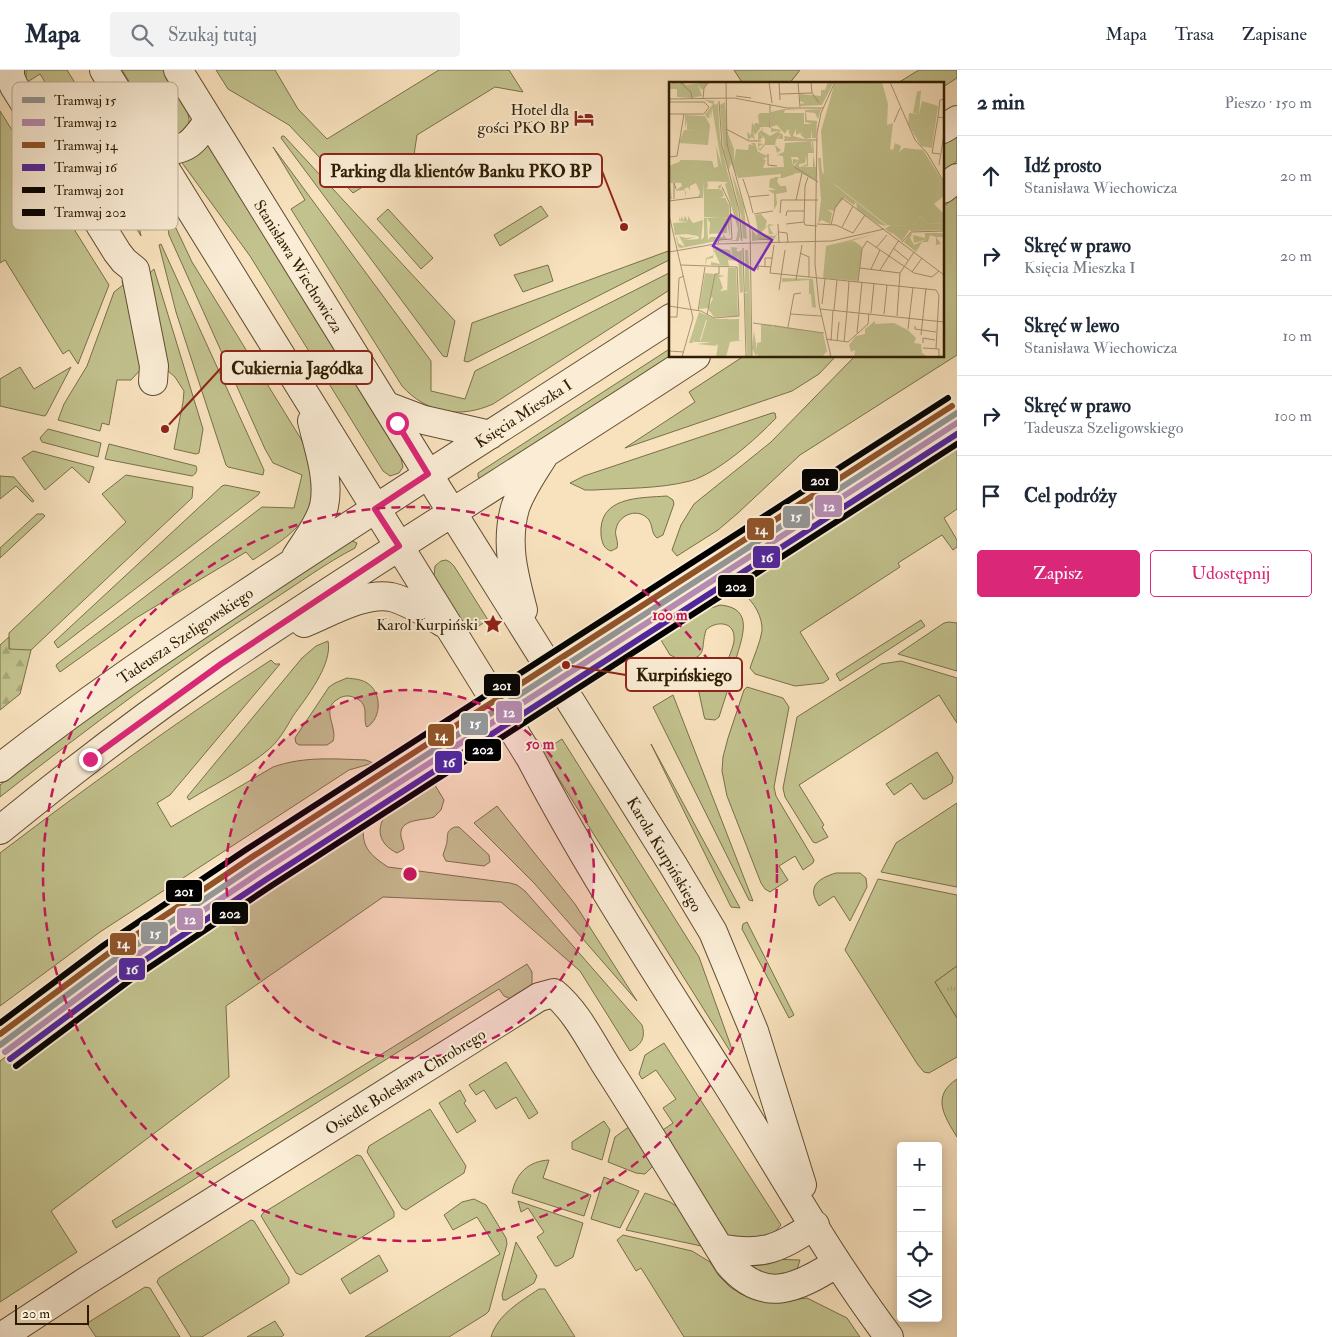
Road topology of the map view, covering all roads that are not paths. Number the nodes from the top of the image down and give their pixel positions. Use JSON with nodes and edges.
{"nodes":[{"id":1,"x":104,"y":70,"type":"edge"},
{"id":2,"x":178,"y":70,"type":"edge"},
{"id":3,"x":112,"y":82,"type":"edge"},
{"id":4,"x":209,"y":120,"type":"junction"},
{"id":5,"x":957,"y":120,"type":"edge"},
{"id":6,"x":944,"y":128,"type":"edge"},
{"id":7,"x":178,"y":149,"type":"edge"},
{"id":8,"x":957,"y":178,"type":"edge"},
{"id":9,"x":178,"y":188,"type":"edge"},
{"id":10,"x":944,"y":188,"type":"edge"},
{"id":11,"x":103,"y":230,"type":"edge"},
{"id":12,"x":669,"y":319,"type":"edge"},
{"id":13,"x":693,"y":358,"type":"edge"},
{"id":14,"x":153,"y":381,"type":"dead end"},
{"id":15,"x":306,"y":398,"type":"junction"},
{"id":16,"x":387,"y":406,"type":"junction"},
{"id":17,"x":490,"y":435,"type":"junction"},
{"id":18,"x":545,"y":454,"type":"junction"},
{"id":19,"x":428,"y":474,"type":"junction"},
{"id":20,"x":375,"y":509,"type":"junction"},
{"id":21,"x":452,"y":512,"type":"junction"},
{"id":22,"x":399,"y":546,"type":"junction"},
{"id":23,"x":293,"y":563,"type":"junction"},
{"id":24,"x":516,"y":603,"type":"junction"},
{"id":25,"x":453,"y":632,"type":"junction"},
{"id":26,"x":246,"y":648,"type":"junction"},
{"id":27,"x":0,"y":768,"type":"edge"},
{"id":28,"x":0,"y":830,"type":"edge"},
{"id":29,"x":815,"y":1225,"type":"junction"},
{"id":30,"x":724,"y":1256,"type":"junction"},
{"id":31,"x":838,"y":1263,"type":"junction"},
{"id":32,"x":1,"y":1337,"type":"edge"},
{"id":33,"x":889,"y":1337,"type":"edge"}],
"edges":[{"from":1,"to":3,"type":"street"},
{"from":2,"to":4,"type":"street","name":"Stanisława Wiechowicza"},
{"from":4,"to":7,"type":"street"},
{"from":4,"to":16,"type":"street","name":"Stanisława Wiechowicza"},
{"from":5,"to":6,"type":"street"},
{"from":8,"to":10,"type":"street"},
{"from":9,"to":15,"type":"street"},
{"from":11,"to":14,"type":"street"},
{"from":12,"to":17,"type":"street","name":"Księcia Mieszka I"},
{"from":13,"to":18,"type":"street"},
{"from":15,"to":20,"type":"street"},
{"from":15,"to":23,"type":"street"},
{"from":16,"to":17,"type":"street"},
{"from":16,"to":19,"type":"street","name":"Stanisława Wiechowicza"},
{"from":17,"to":19,"type":"street","name":"Księcia Mieszka I"},
{"from":18,"to":21,"type":"street"},
{"from":18,"to":24,"type":"street"},
{"from":19,"to":20,"type":"street","name":"Księcia Mieszka I"},
{"from":19,"to":21,"type":"street","name":"Stanisława Wiechowicza"},
{"from":20,"to":22,"type":"street"},
{"from":20,"to":23,"type":"street","name":"Tadeusza Szeligowskiego"},
{"from":21,"to":22,"type":"street"},
{"from":21,"to":24,"type":"street","name":"Karola Kurpińskiego"},
{"from":22,"to":25,"type":"street","name":"Karola Kurpińskiego"},
{"from":22,"to":26,"type":"street"},
{"from":23,"to":27,"type":"street","name":"Tadeusza Szeligowskiego"},
{"from":24,"to":29,"type":"street","name":"Karola Kurpińskiego"},
{"from":25,"to":26,"type":"street"},
{"from":25,"to":29,"type":"street","name":"Karola Kurpińskiego"},
{"from":26,"to":28,"type":"street"},
{"from":29,"to":30,"type":"street"},
{"from":29,"to":31,"type":"street","name":"Karola Kurpińskiego"},
{"from":30,"to":31,"type":"street","name":"Osiedle Bolesława Chrobrego"},
{"from":30,"to":32,"type":"street","name":"Osiedle Bolesława Chrobrego"},
{"from":31,"to":33,"type":"street","name":"Karola Kurpińskiego"}]}
